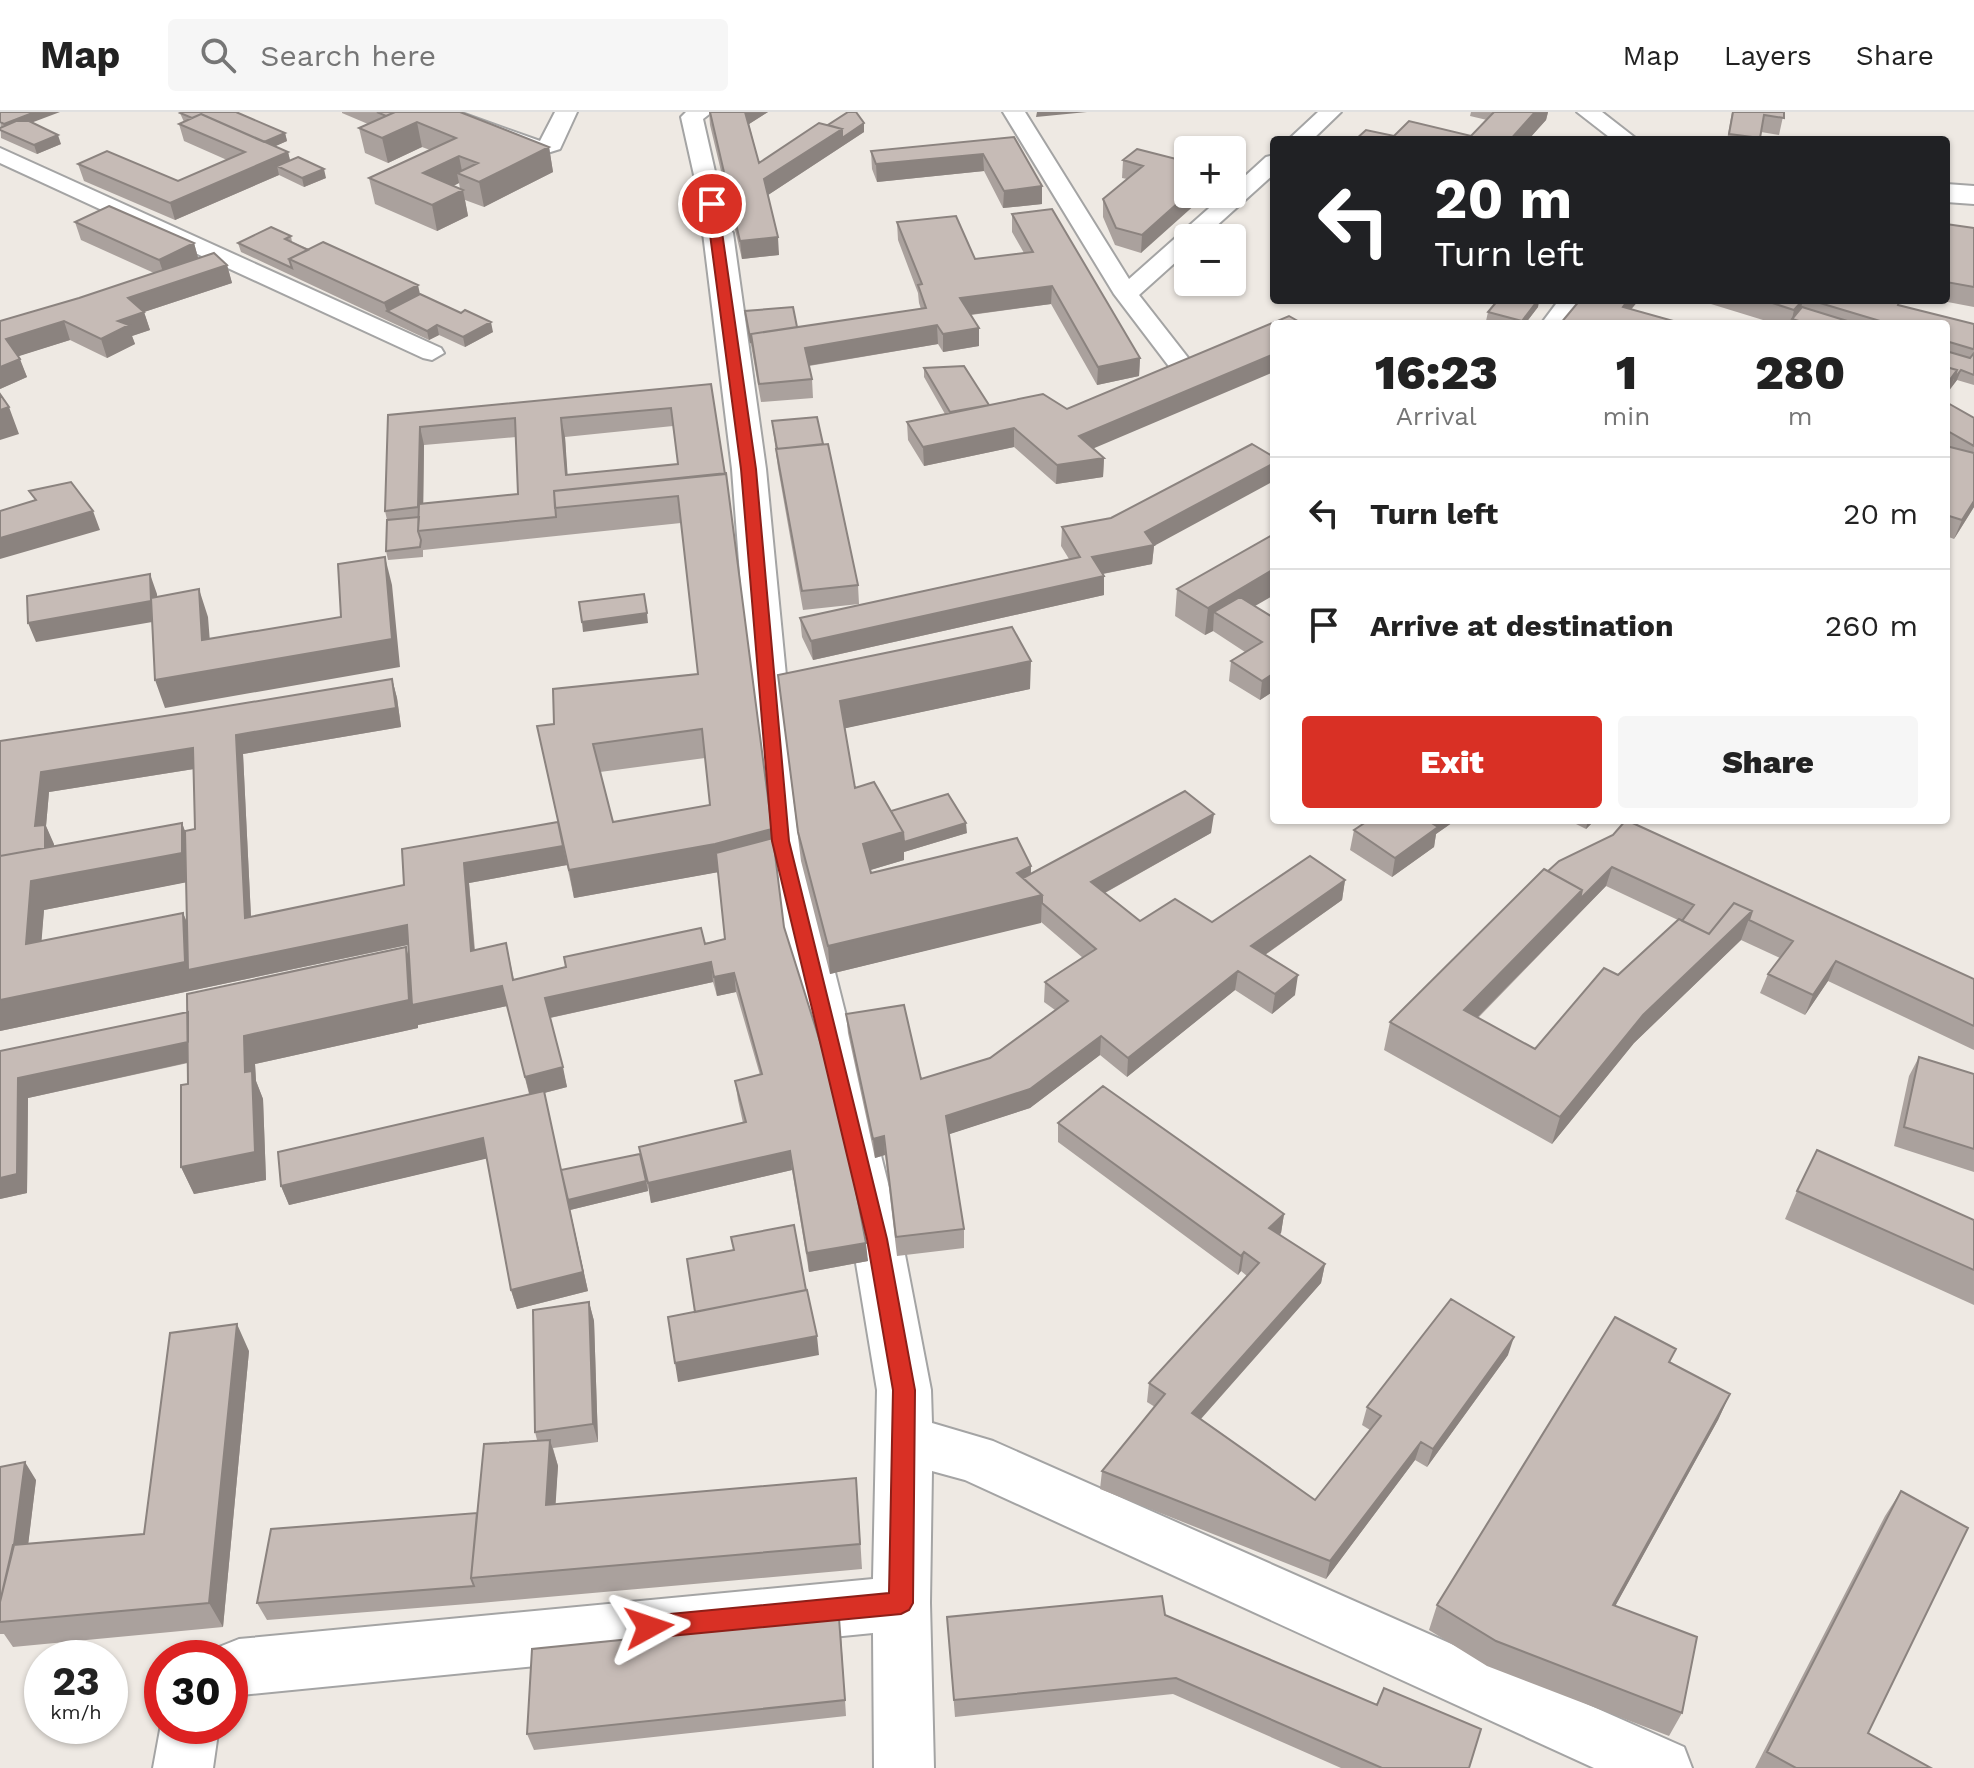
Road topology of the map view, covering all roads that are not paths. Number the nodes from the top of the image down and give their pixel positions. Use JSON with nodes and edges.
{"nodes":[{"id":1,"x":439,"y":112,"type":"edge"},
{"id":2,"x":566,"y":112,"type":"edge"},
{"id":3,"x":1014,"y":112,"type":"edge"},
{"id":4,"x":1330,"y":112,"type":"edge"},
{"id":5,"x":1588,"y":112,"type":"edge"},
{"id":6,"x":695,"y":114,"type":"edge"},
{"id":7,"x":1303,"y":136,"type":"edge"},
{"id":8,"x":1621,"y":136,"type":"edge"},
{"id":9,"x":0,"y":155,"type":"edge"},
{"id":10,"x":1270,"y":166,"type":"edge"},
{"id":11,"x":1950,"y":193,"type":"edge"},
{"id":12,"x":1974,"y":195,"type":"edge"},
{"id":13,"x":1204,"y":224,"type":"edge"},
{"id":14,"x":718,"y":233,"type":"joint"},
{"id":15,"x":1174,"y":251,"type":"edge"},
{"id":16,"x":231,"y":261,"type":"junction"},
{"id":17,"x":202,"y":270,"type":"edge"},
{"id":18,"x":1126,"y":294,"type":"junction"},
{"id":19,"x":432,"y":353,"type":"dead end"},
{"id":20,"x":1183,"y":368,"type":"edge"},
{"id":21,"x":906,"y":1440,"type":"junction"},
{"id":22,"x":901,"y":1603,"type":"junction"},
{"id":23,"x":248,"y":1666,"type":"edge"},
{"id":24,"x":186,"y":1744,"type":"edge"},
{"id":25,"x":183,"y":1768,"type":"edge"},
{"id":26,"x":904,"y":1768,"type":"edge"},
{"id":27,"x":1662,"y":1768,"type":"edge"}],
"edges":[{"from":1,"to":2,"type":"lane"},
{"from":3,"to":18,"type":"lane"},
{"from":4,"to":7,"type":"lane"},
{"from":5,"to":8,"type":"lane"},
{"from":6,"to":14,"type":"lane"},
{"from":9,"to":16,"type":"lane"},
{"from":10,"to":13,"type":"lane"},
{"from":11,"to":12,"type":"street"},
{"from":14,"to":21,"type":"street"},
{"from":15,"to":18,"type":"lane"},
{"from":16,"to":17,"type":"lane"},
{"from":16,"to":19,"type":"lane"},
{"from":18,"to":20,"type":"lane"},
{"from":21,"to":22,"type":"street"},
{"from":21,"to":27,"type":"street"},
{"from":22,"to":23,"type":"street"},
{"from":22,"to":26,"type":"street"},
{"from":24,"to":25,"type":"street"}]}
